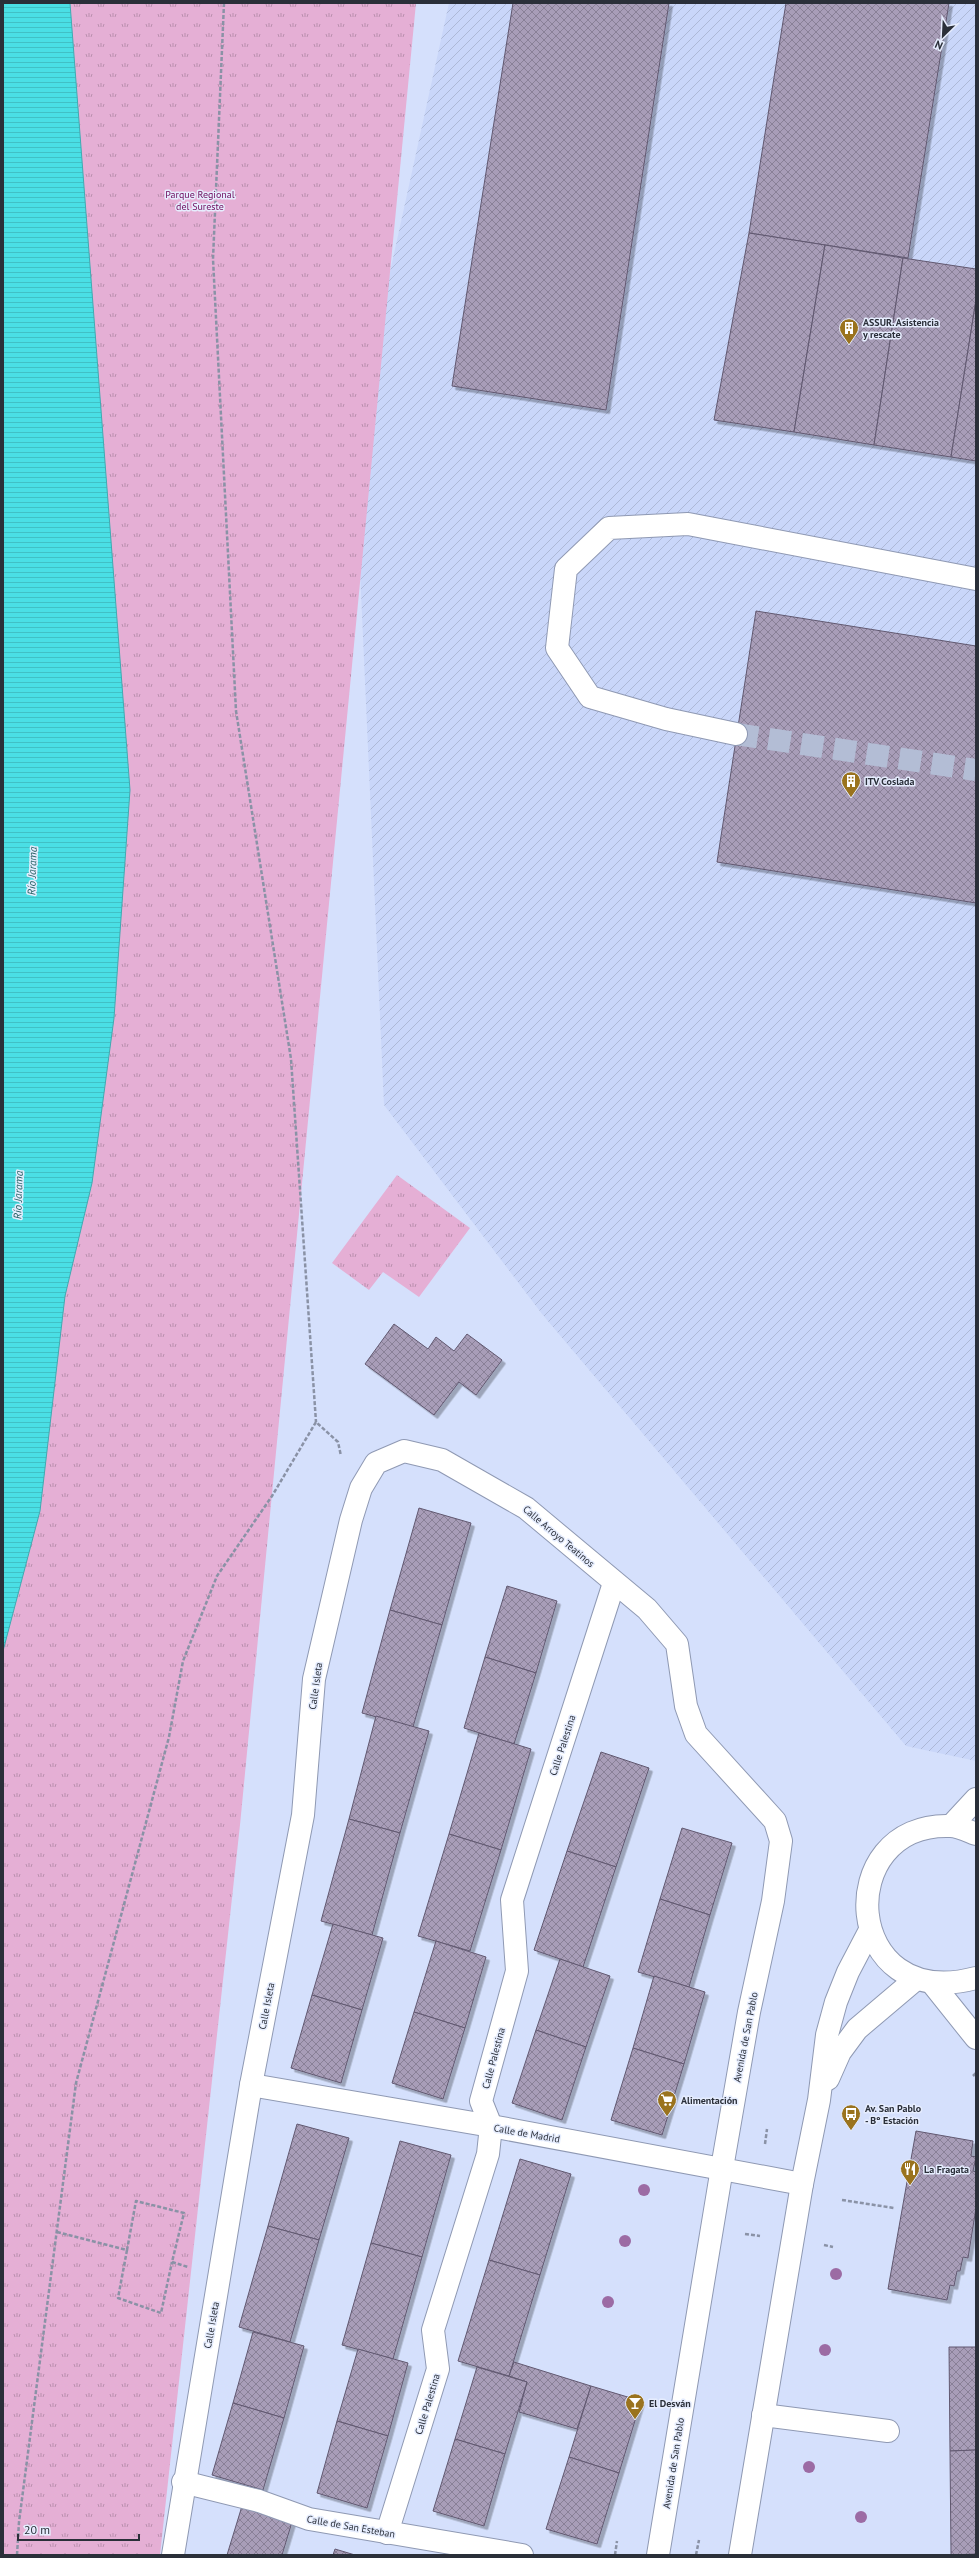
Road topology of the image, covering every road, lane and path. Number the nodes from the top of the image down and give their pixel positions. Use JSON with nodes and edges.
{"nodes":[{"id":1,"x":224,"y":3,"type":"edge"},
{"id":2,"x":976,"y":579,"type":"edge"},
{"id":3,"x":736,"y":734,"type":"tunnel mouth"},
{"id":4,"x":316,"y":1422,"type":"junction"},
{"id":5,"x":341,"y":1458,"type":"dead end"},
{"id":6,"x":376,"y":1463,"type":"joint"},
{"id":7,"x":614,"y":1582,"type":"junction"},
{"id":8,"x":677,"y":1644,"type":"joint"},
{"id":9,"x":976,"y":1799,"type":"edge"},
{"id":10,"x":951,"y":1826,"type":"junction"},
{"id":11,"x":976,"y":1834,"type":"edge"},
{"id":12,"x":870,"y":1930,"type":"junction"},
{"id":13,"x":976,"y":1978,"type":"edge"},
{"id":14,"x":924,"y":1981,"type":"junction"},
{"id":15,"x":976,"y":2038,"type":"edge"},
{"id":16,"x":976,"y":2073,"type":"edge"},
{"id":17,"x":973,"y":2076,"type":"dead end"},
{"id":18,"x":251,"y":2085,"type":"junction"},
{"id":19,"x":819,"y":2100,"type":"junction"},
{"id":20,"x":491,"y":2126,"type":"junction"},
{"id":21,"x":722,"y":2168,"type":"junction"},
{"id":22,"x":802,"y":2184,"type":"junction"},
{"id":23,"x":842,"y":2200,"type":"dead end"},
{"id":24,"x":894,"y":2208,"type":"dead end"},
{"id":25,"x":57,"y":2232,"type":"junction"},
{"id":26,"x":127,"y":2250,"type":"junction"},
{"id":27,"x":172,"y":2262,"type":"junction"},
{"id":28,"x":220,"y":2275,"type":"junction"},
{"id":29,"x":763,"y":2415,"type":"junction"},
{"id":30,"x":888,"y":2431,"type":"dead end"},
{"id":31,"x":183,"y":2482,"type":"junction"},
{"id":32,"x":387,"y":2533,"type":"junction"},
{"id":33,"x":699,"y":2540,"type":"dead end"},
{"id":34,"x":617,"y":2541,"type":"dead end"},
{"id":35,"x":17,"y":2555,"type":"edge"},
{"id":36,"x":173,"y":2555,"type":"edge"},
{"id":37,"x":522,"y":2555,"type":"edge"},
{"id":38,"x":614,"y":2555,"type":"edge"},
{"id":39,"x":658,"y":2555,"type":"edge"},
{"id":40,"x":696,"y":2555,"type":"edge"},
{"id":41,"x":740,"y":2555,"type":"edge"}],
"edges":[{"from":1,"to":4,"type":"path"},
{"from":2,"to":3,"type":"street"},
{"from":4,"to":5,"type":"path"},
{"from":4,"to":25,"type":"path"},
{"from":6,"to":7,"type":"street","name":"Calle Arroyo Teatinos"},
{"from":6,"to":18,"type":"street","name":"Calle Isleta"},
{"from":7,"to":8,"type":"street","name":"Calle Arroyo Teatinos"},
{"from":7,"to":20,"type":"street","name":"Calle Palestina"},
{"from":8,"to":21,"type":"street","name":"Avenida de San Pablo"},
{"from":9,"to":10,"type":"street"},
{"from":10,"to":11,"type":"street"},
{"from":10,"to":12,"type":"street"},
{"from":12,"to":14,"type":"street"},
{"from":12,"to":19,"type":"street"},
{"from":13,"to":14,"type":"street"},
{"from":14,"to":15,"type":"street"},
{"from":14,"to":19,"type":"street"},
{"from":16,"to":17,"type":"path"},
{"from":18,"to":20,"type":"street","name":"Calle de Madrid"},
{"from":18,"to":28,"type":"street","name":"Calle Isleta"},
{"from":19,"to":22,"type":"street"},
{"from":20,"to":21,"type":"street","name":"Calle de Madrid"},
{"from":20,"to":32,"type":"street","name":"Calle Palestina"},
{"from":21,"to":22,"type":"street","name":"Calle de Madrid"},
{"from":21,"to":39,"type":"street","name":"Avenida de San Pablo"},
{"from":22,"to":29,"type":"street"},
{"from":23,"to":24,"type":"path"},
{"from":25,"to":26,"type":"path"},
{"from":25,"to":35,"type":"path"},
{"from":26,"to":27,"type":"path"},
{"from":26,"to":27,"type":"path"},
{"from":27,"to":28,"type":"path"},
{"from":28,"to":31,"type":"street","name":"Calle Isleta"},
{"from":29,"to":30,"type":"street"},
{"from":29,"to":41,"type":"street"},
{"from":31,"to":32,"type":"street","name":"Calle de San Esteban"},
{"from":31,"to":36,"type":"street","name":"Calle Isleta"},
{"from":32,"to":37,"type":"street","name":"Calle de San Esteban"},
{"from":33,"to":40,"type":"path"},
{"from":34,"to":38,"type":"path"}]}
